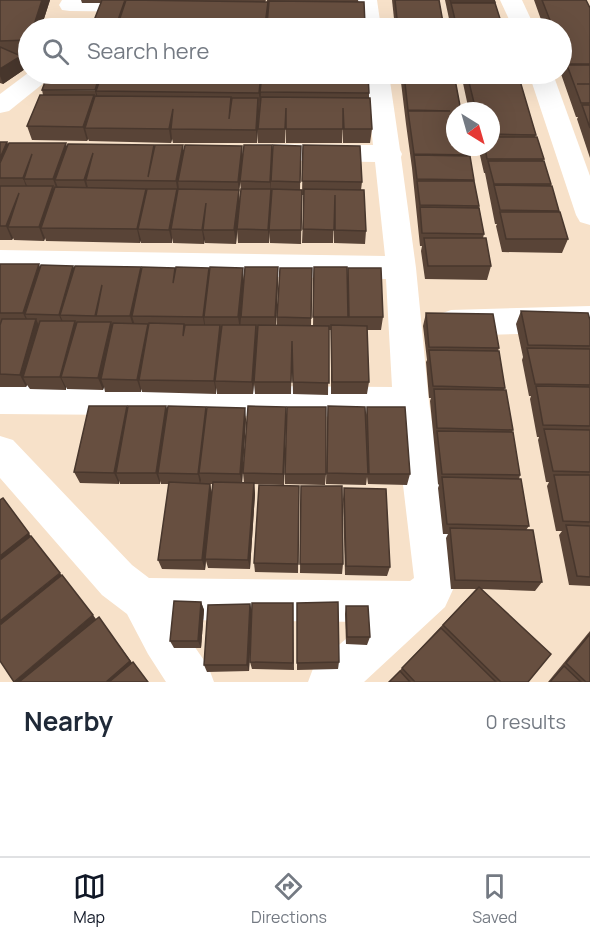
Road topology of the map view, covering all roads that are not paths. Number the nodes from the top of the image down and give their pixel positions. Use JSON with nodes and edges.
{"nodes":[{"id":1,"x":512,"y":0,"type":"edge"},
{"id":2,"x":165,"y":7,"type":"edge"},
{"id":3,"x":69,"y":9,"type":"edge"},
{"id":4,"x":343,"y":9,"type":"edge"},
{"id":5,"x":367,"y":13,"type":"edge"},
{"id":6,"x":520,"y":18,"type":"edge"},
{"id":7,"x":30,"y":84,"type":"edge"},
{"id":8,"x":378,"y":84,"type":"edge"},
{"id":9,"x":544,"y":84,"type":"edge"},
{"id":10,"x":0,"y":106,"type":"edge"},
{"id":11,"x":236,"y":152,"type":"edge"},
{"id":12,"x":389,"y":154,"type":"junction"},
{"id":13,"x":590,"y":215,"type":"edge"},
{"id":14,"x":0,"y":261,"type":"edge"},
{"id":15,"x":401,"y":268,"type":"junction"},
{"id":16,"x":590,"y":319,"type":"edge"},
{"id":17,"x":404,"y":326,"type":"junction"},
{"id":18,"x":0,"y":399,"type":"edge"},
{"id":19,"x":411,"y":402,"type":"junction"},
{"id":20,"x":0,"y":452,"type":"edge"},
{"id":21,"x":142,"y":599,"type":"junction"},
{"id":22,"x":417,"y":602,"type":"junction"},
{"id":23,"x":192,"y":682,"type":"edge"},
{"id":24,"x":330,"y":682,"type":"edge"}],
"edges":[{"from":1,"to":6,"type":"street"},
{"from":2,"to":3,"type":"street"},
{"from":4,"to":5,"type":"street"},
{"from":7,"to":10,"type":"street"},
{"from":8,"to":12,"type":"street"},
{"from":9,"to":13,"type":"street"},
{"from":11,"to":12,"type":"street"},
{"from":12,"to":15,"type":"street"},
{"from":14,"to":15,"type":"street"},
{"from":15,"to":17,"type":"street"},
{"from":16,"to":17,"type":"street"},
{"from":17,"to":19,"type":"street"},
{"from":18,"to":19,"type":"street"},
{"from":19,"to":22,"type":"street"},
{"from":20,"to":21,"type":"street"},
{"from":21,"to":22,"type":"street"},
{"from":21,"to":23,"type":"street"},
{"from":22,"to":24,"type":"street"}]}
